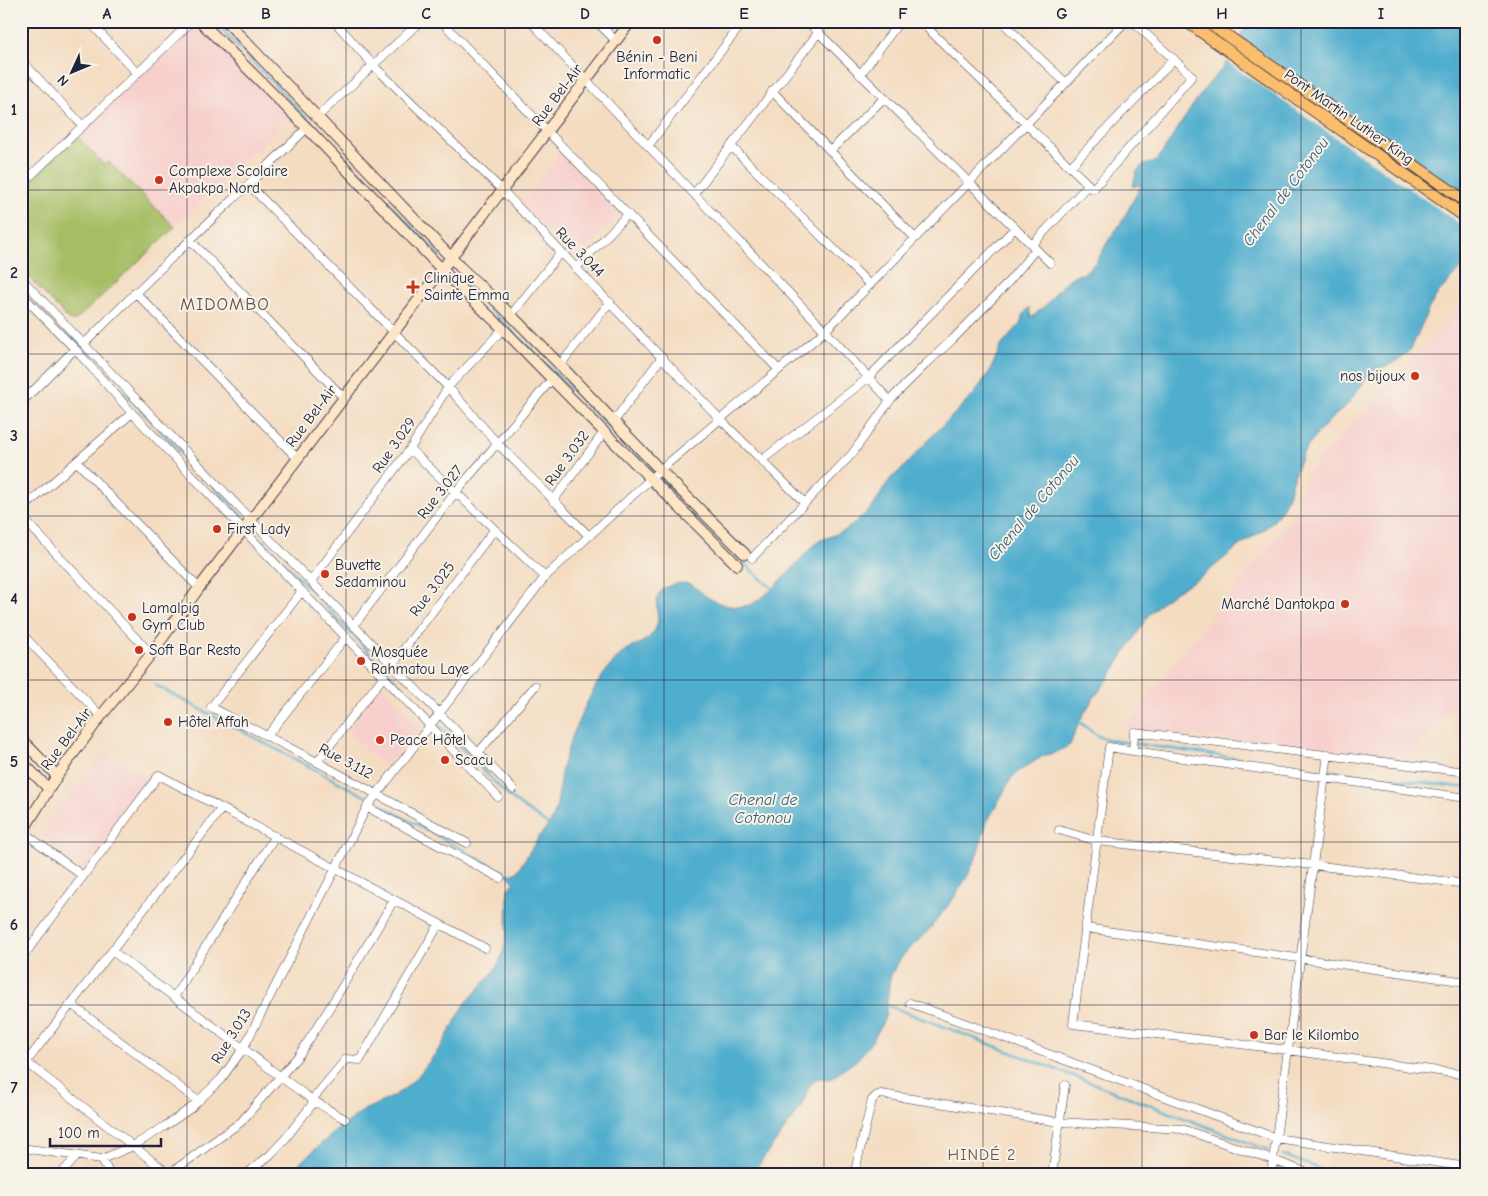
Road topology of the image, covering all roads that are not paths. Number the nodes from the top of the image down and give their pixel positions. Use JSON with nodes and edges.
{"nodes":[{"id":1,"x":89,"y":21,"type":"edge"},
{"id":2,"x":192,"y":21,"type":"edge"},
{"id":3,"x":200,"y":21,"type":"edge"},
{"id":4,"x":226,"y":21,"type":"edge"},
{"id":5,"x":334,"y":21,"type":"edge"},
{"id":6,"x":421,"y":21,"type":"edge"},
{"id":7,"x":441,"y":21,"type":"edge"},
{"id":8,"x":530,"y":21,"type":"edge"},
{"id":9,"x":596,"y":21,"type":"edge"},
{"id":10,"x":631,"y":21,"type":"edge"},
{"id":11,"x":744,"y":21,"type":"edge"},
{"id":12,"x":807,"y":21,"type":"edge"},
{"id":13,"x":900,"y":21,"type":"edge"},
{"id":14,"x":920,"y":21,"type":"edge"},
{"id":15,"x":1002,"y":21,"type":"edge"},
{"id":16,"x":1126,"y":21,"type":"edge"},
{"id":17,"x":1132,"y":21,"type":"edge"},
{"id":18,"x":1186,"y":21,"type":"edge"},
{"id":19,"x":1206,"y":21,"type":"edge"},
{"id":20,"x":818,"y":33,"type":"junction"},
{"id":21,"x":1217,"y":36,"type":"junction"},
{"id":22,"x":616,"y":41,"type":"junction"},
{"id":23,"x":1174,"y":59,"type":"junction"},
{"id":24,"x":21,"y":60,"type":"edge"},
{"id":25,"x":374,"y":66,"type":"junction"},
{"id":26,"x":137,"y":73,"type":"junction"},
{"id":27,"x":860,"y":74,"type":"junction"},
{"id":28,"x":587,"y":80,"type":"junction"},
{"id":29,"x":1066,"y":83,"type":"junction"},
{"id":30,"x":772,"y":91,"type":"junction"},
{"id":31,"x":884,"y":98,"type":"junction"},
{"id":32,"x":316,"y":118,"type":"junction"},
{"id":33,"x":1026,"y":124,"type":"junction"},
{"id":34,"x":82,"y":126,"type":"junction"},
{"id":35,"x":307,"y":128,"type":"junction"},
{"id":36,"x":547,"y":132,"type":"junction"},
{"id":37,"x":648,"y":146,"type":"junction"},
{"id":38,"x":731,"y":146,"type":"junction"},
{"id":39,"x":830,"y":151,"type":"junction"},
{"id":40,"x":1070,"y":167,"type":"junction"},
{"id":41,"x":21,"y":172,"type":"edge"},
{"id":42,"x":28,"y":179,"type":"junction"},
{"id":43,"x":969,"y":182,"type":"junction"},
{"id":44,"x":21,"y":185,"type":"edge"},
{"id":45,"x":249,"y":185,"type":"junction"},
{"id":46,"x":1088,"y":185,"type":"junction"},
{"id":47,"x":502,"y":190,"type":"junction"},
{"id":48,"x":694,"y":194,"type":"junction"},
{"id":49,"x":1467,"y":202,"type":"edge"},
{"id":50,"x":628,"y":214,"type":"junction"},
{"id":51,"x":1467,"y":218,"type":"edge"},
{"id":52,"x":1015,"y":228,"type":"junction"},
{"id":53,"x":915,"y":238,"type":"junction"},
{"id":54,"x":190,"y":240,"type":"junction"},
{"id":55,"x":1034,"y":247,"type":"junction"},
{"id":56,"x":561,"y":252,"type":"junction"},
{"id":57,"x":451,"y":258,"type":"junction"},
{"id":58,"x":1050,"y":263,"type":"dead end"},
{"id":59,"x":576,"y":268,"type":"junction"},
{"id":60,"x":442,"y":269,"type":"junction"},
{"id":61,"x":21,"y":278,"type":"edge"},
{"id":62,"x":870,"y":284,"type":"junction"},
{"id":63,"x":135,"y":292,"type":"junction"},
{"id":64,"x":21,"y":294,"type":"edge"},
{"id":65,"x":610,"y":302,"type":"junction"},
{"id":66,"x":511,"y":315,"type":"junction"},
{"id":67,"x":503,"y":329,"type":"junction"},
{"id":68,"x":825,"y":331,"type":"junction"},
{"id":69,"x":394,"y":332,"type":"junction"},
{"id":70,"x":84,"y":344,"type":"junction"},
{"id":71,"x":75,"y":349,"type":"junction"},
{"id":72,"x":662,"y":356,"type":"junction"},
{"id":73,"x":560,"y":365,"type":"junction"},
{"id":74,"x":779,"y":370,"type":"junction"},
{"id":75,"x":868,"y":378,"type":"junction"},
{"id":76,"x":552,"y":379,"type":"junction"},
{"id":77,"x":448,"y":387,"type":"junction"},
{"id":78,"x":344,"y":398,"type":"junction"},
{"id":79,"x":890,"y":400,"type":"junction"},
{"id":80,"x":22,"y":401,"type":"edge"},
{"id":81,"x":132,"y":413,"type":"junction"},
{"id":82,"x":720,"y":419,"type":"junction"},
{"id":83,"x":614,"y":421,"type":"junction"},
{"id":84,"x":604,"y":432,"type":"junction"},
{"id":85,"x":497,"y":443,"type":"junction"},
{"id":86,"x":410,"y":449,"type":"junction"},
{"id":87,"x":298,"y":459,"type":"junction"},
{"id":88,"x":762,"y":460,"type":"junction"},
{"id":89,"x":77,"y":462,"type":"junction"},
{"id":90,"x":660,"y":470,"type":"junction"},
{"id":91,"x":650,"y":479,"type":"junction"},
{"id":92,"x":455,"y":493,"type":"junction"},
{"id":93,"x":553,"y":501,"type":"junction"},
{"id":94,"x":805,"y":503,"type":"junction"},
{"id":95,"x":21,"y":510,"type":"edge"},
{"id":96,"x":21,"y":516,"type":"edge"},
{"id":97,"x":251,"y":520,"type":"junction"},
{"id":98,"x":244,"y":529,"type":"junction"},
{"id":99,"x":494,"y":530,"type":"junction"},
{"id":100,"x":589,"y":536,"type":"junction"},
{"id":101,"x":748,"y":556,"type":"joint"},
{"id":102,"x":737,"y":565,"type":"dead end"},
{"id":103,"x":545,"y":577,"type":"junction"},
{"id":104,"x":310,"y":581,"type":"junction"},
{"id":105,"x":199,"y":588,"type":"junction"},
{"id":106,"x":302,"y":591,"type":"junction"},
{"id":107,"x":354,"y":626,"type":"junction"},
{"id":108,"x":21,"y":633,"type":"edge"},
{"id":109,"x":346,"y":637,"type":"junction"},
{"id":110,"x":151,"y":654,"type":"junction"},
{"id":111,"x":392,"y":665,"type":"junction"},
{"id":112,"x":384,"y":676,"type":"junction"},
{"id":113,"x":535,"y":686,"type":"dead end"},
{"id":114,"x":440,"y":714,"type":"junction"},
{"id":115,"x":101,"y":716,"type":"junction"},
{"id":116,"x":430,"y":726,"type":"junction"},
{"id":117,"x":268,"y":736,"type":"junction"},
{"id":118,"x":21,"y":739,"type":"edge"},
{"id":119,"x":1133,"y":751,"type":"junction"},
{"id":120,"x":478,"y":753,"type":"junction"},
{"id":121,"x":1328,"y":754,"type":"junction"},
{"id":122,"x":21,"y":761,"type":"edge"},
{"id":123,"x":317,"y":762,"type":"junction"},
{"id":124,"x":1467,"y":772,"type":"edge"},
{"id":125,"x":57,"y":776,"type":"junction"},
{"id":126,"x":1324,"y":778,"type":"junction"},
{"id":127,"x":48,"y":788,"type":"junction"},
{"id":128,"x":513,"y":789,"type":"dead end"},
{"id":129,"x":377,"y":794,"type":"junction"},
{"id":130,"x":498,"y":797,"type":"dead end"},
{"id":131,"x":1467,"y":798,"type":"edge"},
{"id":132,"x":367,"y":807,"type":"junction"},
{"id":133,"x":222,"y":808,"type":"junction"},
{"id":134,"x":1059,"y":830,"type":"dead end"},
{"id":135,"x":22,"y":833,"type":"edge"},
{"id":136,"x":275,"y":836,"type":"junction"},
{"id":137,"x":1097,"y":841,"type":"junction"},
{"id":138,"x":467,"y":843,"type":"dead end"},
{"id":139,"x":1313,"y":865,"type":"junction"},
{"id":140,"x":336,"y":868,"type":"junction"},
{"id":141,"x":83,"y":876,"type":"junction"},
{"id":142,"x":500,"y":878,"type":"dead end"},
{"id":143,"x":1467,"y":884,"type":"edge"},
{"id":144,"x":394,"y":900,"type":"junction"},
{"id":145,"x":439,"y":924,"type":"junction"},
{"id":146,"x":1085,"y":928,"type":"junction"},
{"id":147,"x":486,"y":948,"type":"dead end"},
{"id":148,"x":112,"y":951,"type":"junction"},
{"id":149,"x":1300,"y":958,"type":"junction"},
{"id":150,"x":21,"y":959,"type":"edge"},
{"id":151,"x":1467,"y":982,"type":"edge"},
{"id":152,"x":174,"y":997,"type":"junction"},
{"id":153,"x":910,"y":1003,"type":"dead end"},
{"id":154,"x":71,"y":1004,"type":"junction"},
{"id":155,"x":243,"y":1048,"type":"junction"},
{"id":156,"x":1288,"y":1050,"type":"junction"},
{"id":157,"x":23,"y":1063,"type":"edge"},
{"id":158,"x":1467,"y":1075,"type":"edge"},
{"id":159,"x":280,"y":1078,"type":"junction"},
{"id":160,"x":1065,"y":1085,"type":"dead end"},
{"id":161,"x":198,"y":1101,"type":"junction"},
{"id":162,"x":313,"y":1101,"type":"junction"},
{"id":163,"x":345,"y":1119,"type":"dead end"},
{"id":164,"x":1059,"y":1122,"type":"junction"},
{"id":165,"x":1276,"y":1138,"type":"junction"},
{"id":166,"x":133,"y":1146,"type":"junction"},
{"id":167,"x":21,"y":1148,"type":"edge"},
{"id":168,"x":77,"y":1156,"type":"junction"},
{"id":169,"x":102,"y":1159,"type":"junction"},
{"id":170,"x":1273,"y":1160,"type":"junction"},
{"id":171,"x":1467,"y":1167,"type":"edge"},
{"id":172,"x":61,"y":1174,"type":"edge"},
{"id":173,"x":170,"y":1174,"type":"edge"},
{"id":174,"x":110,"y":1175,"type":"edge"},
{"id":175,"x":245,"y":1175,"type":"edge"},
{"id":176,"x":854,"y":1175,"type":"edge"},
{"id":177,"x":1052,"y":1175,"type":"edge"},
{"id":178,"x":1271,"y":1175,"type":"edge"},
{"id":179,"x":1313,"y":1175,"type":"edge"}],
"edges":[{"from":1,"to":26,"type":"street"},
{"from":2,"to":26,"type":"street"},
{"from":3,"to":35,"type":"street"},
{"from":4,"to":32,"type":"street"},
{"from":5,"to":25,"type":"street","name":"Rue 3.044"},
{"from":6,"to":25,"type":"street"},
{"from":7,"to":36,"type":"street"},
{"from":8,"to":28,"type":"street"},
{"from":9,"to":22,"type":"street"},
{"from":10,"to":22,"type":"street","name":"Rue Bel-Air"},
{"from":11,"to":37,"type":"street"},
{"from":12,"to":20,"type":"street"},
{"from":13,"to":27,"type":"street"},
{"from":14,"to":33,"type":"street"},
{"from":15,"to":29,"type":"street"},
{"from":16,"to":29,"type":"street","name":"Rue 3.013"},
{"from":17,"to":23,"type":"street"},
{"from":18,"to":21,"type":"main road"},
{"from":19,"to":21,"type":"main road"},
{"from":20,"to":27,"type":"street"},
{"from":20,"to":30,"type":"street"},
{"from":21,"to":49,"type":"main road","name":"Pont Martin Luther King"},
{"from":21,"to":51,"type":"main road","name":"Pont Martin Luther King"},
{"from":22,"to":28,"type":"street","name":"Rue Bel-Air"},
{"from":23,"to":40,"type":"street"},
{"from":23,"to":46,"type":"street"},
{"from":24,"to":34,"type":"street"},
{"from":25,"to":32,"type":"street"},
{"from":25,"to":47,"type":"street","name":"Rue 3.044"},
{"from":26,"to":34,"type":"street"},
{"from":27,"to":31,"type":"street"},
{"from":28,"to":36,"type":"street","name":"Rue Bel-Air"},
{"from":28,"to":37,"type":"street"},
{"from":29,"to":33,"type":"street","name":"Rue 3.013"},
{"from":30,"to":38,"type":"street"},
{"from":30,"to":39,"type":"street"},
{"from":31,"to":39,"type":"street"},
{"from":31,"to":43,"type":"street"},
{"from":32,"to":57,"type":"street"},
{"from":33,"to":40,"type":"street"},
{"from":33,"to":43,"type":"street","name":"Rue 3.013"},
{"from":34,"to":42,"type":"street"},
{"from":35,"to":45,"type":"street"},
{"from":35,"to":60,"type":"street"},
{"from":36,"to":47,"type":"street","name":"Rue Bel-Air"},
{"from":36,"to":50,"type":"street"},
{"from":37,"to":48,"type":"street"},
{"from":38,"to":48,"type":"street"},
{"from":38,"to":62,"type":"street"},
{"from":39,"to":53,"type":"street"},
{"from":40,"to":46,"type":"street"},
{"from":41,"to":42,"type":"street"},
{"from":42,"to":44,"type":"street"},
{"from":43,"to":52,"type":"street"},
{"from":43,"to":53,"type":"street","name":"Rue 3.013"},
{"from":45,"to":54,"type":"street"},
{"from":45,"to":69,"type":"street"},
{"from":46,"to":55,"type":"street"},
{"from":47,"to":56,"type":"street","name":"Rue 3.044"},
{"from":47,"to":57,"type":"street","name":"Rue Bel-Air"},
{"from":48,"to":68,"type":"street"},
{"from":50,"to":59,"type":"street"},
{"from":50,"to":74,"type":"street"},
{"from":52,"to":55,"type":"street"},
{"from":52,"to":75,"type":"street"},
{"from":53,"to":62,"type":"street","name":"Rue 3.013"},
{"from":54,"to":63,"type":"street"},
{"from":54,"to":78,"type":"street"},
{"from":55,"to":58,"type":"street"},
{"from":55,"to":79,"type":"street"},
{"from":56,"to":59,"type":"street","name":"Rue 3.044"},
{"from":56,"to":66,"type":"street"},
{"from":57,"to":60,"type":"street","name":"Rue Bel-Air"},
{"from":57,"to":66,"type":"street"},
{"from":59,"to":65,"type":"street","name":"Rue 3.044"},
{"from":60,"to":67,"type":"street"},
{"from":60,"to":69,"type":"street","name":"Rue Bel-Air"},
{"from":61,"to":70,"type":"street"},
{"from":62,"to":68,"type":"street","name":"Rue 3.013"},
{"from":63,"to":70,"type":"street"},
{"from":63,"to":87,"type":"street"},
{"from":64,"to":71,"type":"street"},
{"from":65,"to":72,"type":"street","name":"Rue 3.044"},
{"from":65,"to":73,"type":"street"},
{"from":66,"to":73,"type":"street"},
{"from":67,"to":76,"type":"street"},
{"from":67,"to":77,"type":"street","name":"Rue 3.029"},
{"from":68,"to":74,"type":"street","name":"Rue 3.013"},
{"from":68,"to":75,"type":"street"},
{"from":69,"to":77,"type":"street"},
{"from":69,"to":78,"type":"street","name":"Rue Bel-Air"},
{"from":70,"to":97,"type":"street"},
{"from":71,"to":80,"type":"street"},
{"from":71,"to":81,"type":"street"},
{"from":72,"to":82,"type":"street","name":"Rue 3.044"},
{"from":72,"to":83,"type":"street"},
{"from":73,"to":83,"type":"street"},
{"from":74,"to":82,"type":"street","name":"Rue 3.013"},
{"from":75,"to":79,"type":"street"},
{"from":75,"to":88,"type":"street"},
{"from":76,"to":84,"type":"street"},
{"from":76,"to":85,"type":"street","name":"Rue 3.027"},
{"from":77,"to":85,"type":"street"},
{"from":77,"to":86,"type":"street","name":"Rue 3.029"},
{"from":78,"to":87,"type":"street","name":"Rue Bel-Air"},
{"from":79,"to":94,"type":"street"},
{"from":81,"to":89,"type":"street"},
{"from":81,"to":98,"type":"street"},
{"from":82,"to":88,"type":"street","name":"Rue 3.044"},
{"from":82,"to":90,"type":"street","name":"Rue 3.013"},
{"from":83,"to":90,"type":"street"},
{"from":84,"to":91,"type":"street"},
{"from":84,"to":93,"type":"street","name":"Rue 3.032"},
{"from":85,"to":92,"type":"street","name":"Rue 3.027"},
{"from":85,"to":93,"type":"street"},
{"from":86,"to":92,"type":"street"},
{"from":86,"to":104,"type":"street","name":"Rue 3.029"},
{"from":87,"to":97,"type":"street","name":"Rue Bel-Air"},
{"from":88,"to":94,"type":"street","name":"Rue 3.044"},
{"from":89,"to":95,"type":"street"},
{"from":89,"to":105,"type":"street"},
{"from":90,"to":91,"type":"street","name":"Rue 3.013"},
{"from":90,"to":101,"type":"street"},
{"from":91,"to":100,"type":"street","name":"Rue 3.013"},
{"from":91,"to":102,"type":"street"},
{"from":92,"to":99,"type":"street"},
{"from":92,"to":107,"type":"street","name":"Rue 3.027"},
{"from":93,"to":100,"type":"street"},
{"from":94,"to":101,"type":"street"},
{"from":96,"to":110,"type":"street"},
{"from":97,"to":98,"type":"street","name":"Rue Bel-Air"},
{"from":97,"to":104,"type":"street"},
{"from":98,"to":105,"type":"street","name":"Rue Bel-Air"},
{"from":98,"to":106,"type":"street"},
{"from":99,"to":103,"type":"street"},
{"from":99,"to":111,"type":"street","name":"Rue 3.025"},
{"from":100,"to":103,"type":"street","name":"Rue 3.013"},
{"from":103,"to":114,"type":"street","name":"Rue 3.013"},
{"from":104,"to":107,"type":"street"},
{"from":105,"to":110,"type":"street","name":"Rue Bel-Air"},
{"from":106,"to":109,"type":"street"},
{"from":106,"to":117,"type":"street","name":"Rue 3.112"},
{"from":107,"to":111,"type":"street"},
{"from":108,"to":115,"type":"street"},
{"from":109,"to":112,"type":"street"},
{"from":109,"to":117,"type":"street"},
{"from":110,"to":115,"type":"street","name":"Rue Bel-Air"},
{"from":111,"to":114,"type":"street"},
{"from":112,"to":116,"type":"street"},
{"from":112,"to":123,"type":"street"},
{"from":113,"to":120,"type":"street"},
{"from":114,"to":116,"type":"street","name":"Rue 3.013"},
{"from":114,"to":120,"type":"street"},
{"from":115,"to":125,"type":"street","name":"Rue Bel-Air"},
{"from":116,"to":129,"type":"street","name":"Rue 3.013"},
{"from":116,"to":130,"type":"street"},
{"from":117,"to":123,"type":"street","name":"Rue 3.112"},
{"from":118,"to":125,"type":"street"},
{"from":119,"to":121,"type":"street"},
{"from":119,"to":126,"type":"street"},
{"from":119,"to":137,"type":"street"},
{"from":120,"to":128,"type":"street"},
{"from":121,"to":124,"type":"street"},
{"from":121,"to":126,"type":"street"},
{"from":122,"to":127,"type":"street"},
{"from":123,"to":129,"type":"street","name":"Rue 3.112"},
{"from":125,"to":127,"type":"street","name":"Rue Bel-Air"},
{"from":126,"to":131,"type":"street"},
{"from":126,"to":139,"type":"street"},
{"from":127,"to":135,"type":"street","name":"Rue Bel-Air"},
{"from":129,"to":132,"type":"street","name":"Rue 3.013"},
{"from":129,"to":138,"type":"street","name":"Rue 3.112"},
{"from":132,"to":140,"type":"street","name":"Rue 3.013"},
{"from":132,"to":142,"type":"street"},
{"from":133,"to":136,"type":"street"},
{"from":133,"to":141,"type":"street"},
{"from":133,"to":148,"type":"street"},
{"from":134,"to":137,"type":"street"},
{"from":135,"to":141,"type":"street"},
{"from":136,"to":140,"type":"street"},
{"from":136,"to":152,"type":"street"},
{"from":137,"to":139,"type":"street"},
{"from":137,"to":146,"type":"street"},
{"from":139,"to":143,"type":"street"},
{"from":139,"to":149,"type":"street"},
{"from":140,"to":144,"type":"street"},
{"from":140,"to":155,"type":"street","name":"Rue 3.013"},
{"from":141,"to":150,"type":"street"},
{"from":144,"to":145,"type":"street"},
{"from":144,"to":159,"type":"street"},
{"from":145,"to":147,"type":"street"},
{"from":145,"to":162,"type":"street"},
{"from":146,"to":149,"type":"street"},
{"from":146,"to":156,"type":"street"},
{"from":148,"to":152,"type":"street"},
{"from":148,"to":154,"type":"street"},
{"from":149,"to":151,"type":"street"},
{"from":149,"to":156,"type":"street"},
{"from":152,"to":155,"type":"street"},
{"from":153,"to":165,"type":"street"},
{"from":154,"to":157,"type":"street"},
{"from":154,"to":161,"type":"street"},
{"from":155,"to":159,"type":"street"},
{"from":155,"to":161,"type":"street","name":"Rue 3.013"},
{"from":156,"to":158,"type":"street"},
{"from":156,"to":165,"type":"street"},
{"from":157,"to":166,"type":"street"},
{"from":159,"to":162,"type":"street"},
{"from":159,"to":173,"type":"street"},
{"from":160,"to":164,"type":"street"},
{"from":161,"to":166,"type":"street","name":"Rue 3.013"},
{"from":162,"to":163,"type":"street"},
{"from":162,"to":175,"type":"street"},
{"from":164,"to":170,"type":"street"},
{"from":164,"to":176,"type":"street"},
{"from":164,"to":177,"type":"street"},
{"from":165,"to":170,"type":"street"},
{"from":165,"to":171,"type":"street"},
{"from":166,"to":169,"type":"street","name":"Rue 3.013"},
{"from":166,"to":173,"type":"street"},
{"from":167,"to":168,"type":"street","name":"Rue 3.013"},
{"from":168,"to":169,"type":"street","name":"Rue 3.013"},
{"from":168,"to":172,"type":"street"},
{"from":169,"to":174,"type":"street"},
{"from":170,"to":178,"type":"street"},
{"from":170,"to":179,"type":"street"}]}
